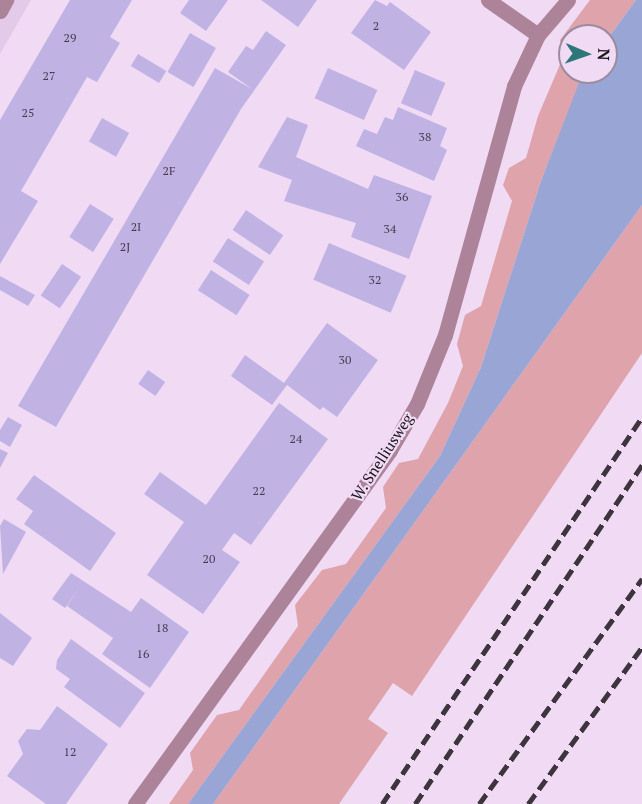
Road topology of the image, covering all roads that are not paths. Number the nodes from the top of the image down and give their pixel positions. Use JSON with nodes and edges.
{"nodes":[{"id":1,"x":6,"y":0,"type":"edge"},
{"id":2,"x":488,"y":0,"type":"edge"},
{"id":3,"x":568,"y":0,"type":"edge"},
{"id":4,"x":0,"y":11,"type":"edge"},
{"id":5,"x":538,"y":35,"type":"junction"},
{"id":6,"x":135,"y":804,"type":"edge"}],
"edges":[{"from":1,"to":4,"type":"street"},
{"from":2,"to":5,"type":"street"},
{"from":3,"to":5,"type":"street","name":"W. Snelliusweg"},
{"from":5,"to":6,"type":"street","name":"W. Snelliusweg"}]}
